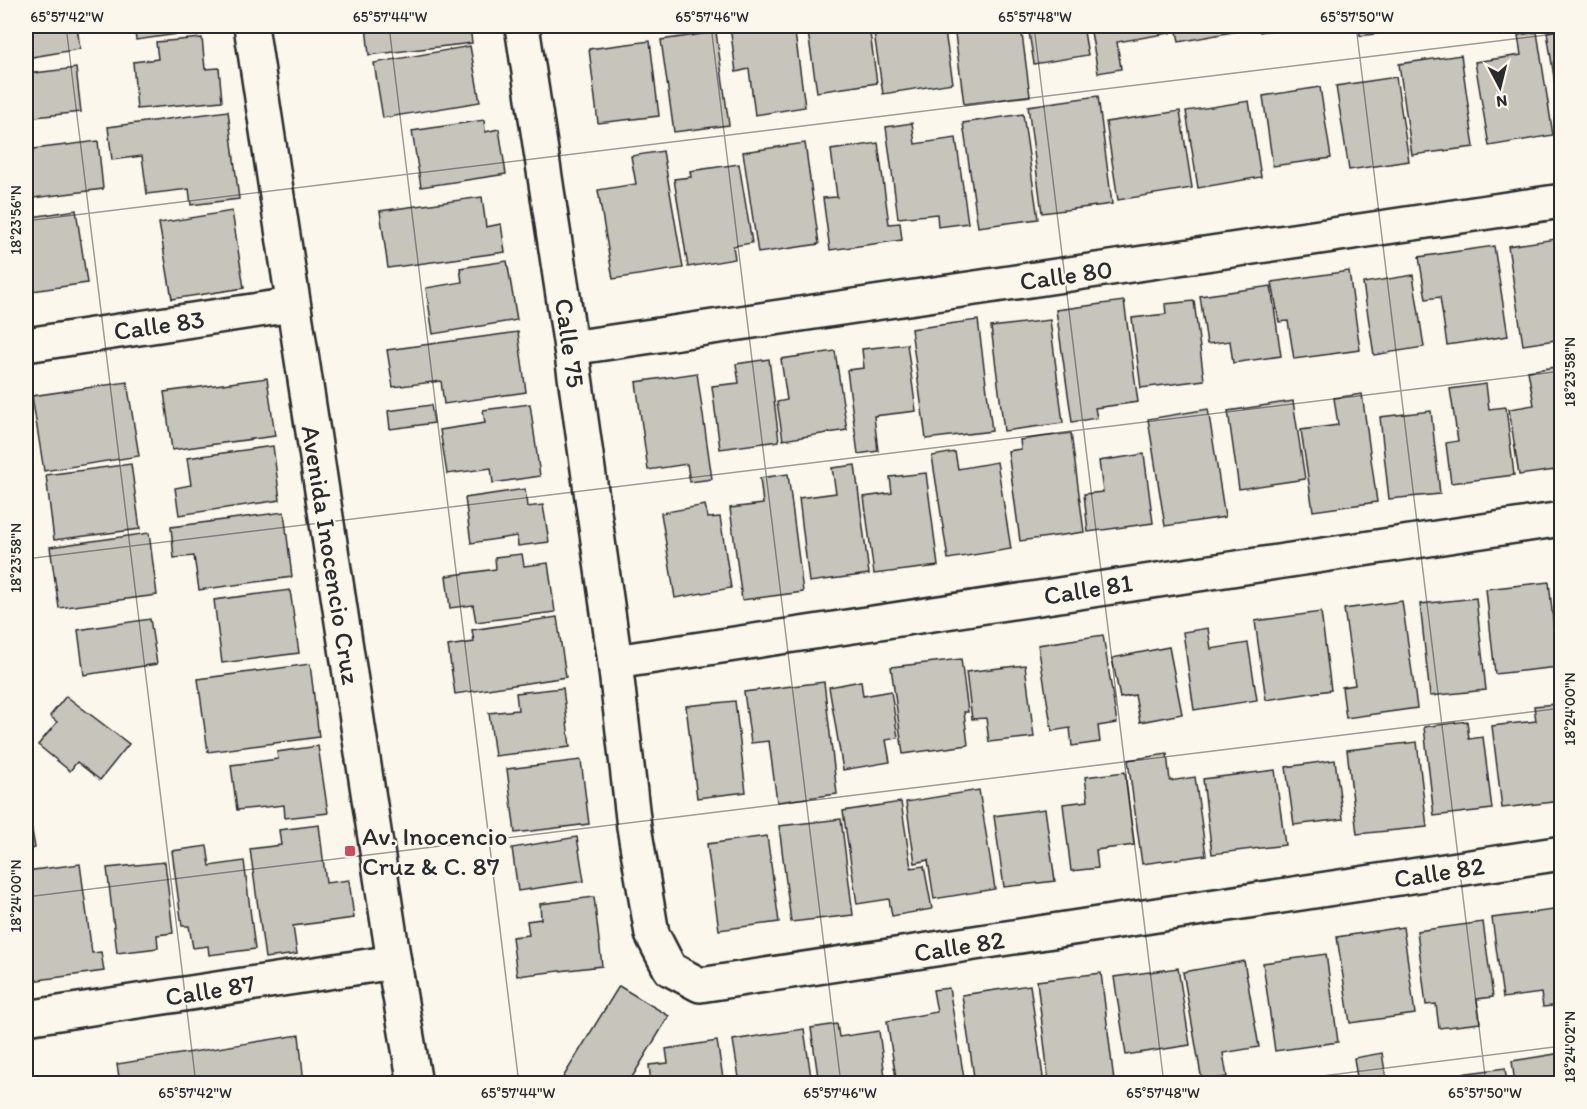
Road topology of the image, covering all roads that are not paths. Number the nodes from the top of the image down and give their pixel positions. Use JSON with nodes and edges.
{"nodes":[{"id":1,"x":250,"y":26,"type":"edge"},
{"id":2,"x":522,"y":26,"type":"edge"},
{"id":3,"x":1562,"y":201,"type":"edge"},
{"id":4,"x":292,"y":305,"type":"junction"},
{"id":5,"x":26,"y":345,"type":"edge"},
{"id":6,"x":571,"y":348,"type":"junction"},
{"id":7,"x":1562,"y":519,"type":"edge"},
{"id":8,"x":615,"y":662,"type":"junction"},
{"id":9,"x":1562,"y":853,"type":"edge"},
{"id":10,"x":394,"y":962,"type":"junction"},
{"id":11,"x":26,"y":1018,"type":"edge"},
{"id":12,"x":415,"y":1083,"type":"edge"}],
"edges":[{"from":1,"to":4,"type":"street","name":"Avenida Inocencio Cruz"},
{"from":2,"to":6,"type":"street","name":"Calle 75"},
{"from":3,"to":6,"type":"street","name":"Calle 80"},
{"from":4,"to":5,"type":"street","name":"Calle 83"},
{"from":4,"to":10,"type":"street","name":"Avenida Inocencio Cruz"},
{"from":6,"to":8,"type":"street","name":"Calle 75"},
{"from":7,"to":8,"type":"street","name":"Calle 81"},
{"from":8,"to":9,"type":"street","name":"Calle 82"},
{"from":10,"to":11,"type":"street","name":"Calle 87"},
{"from":10,"to":12,"type":"street","name":"Avenida Inocencio Cruz"}]}
